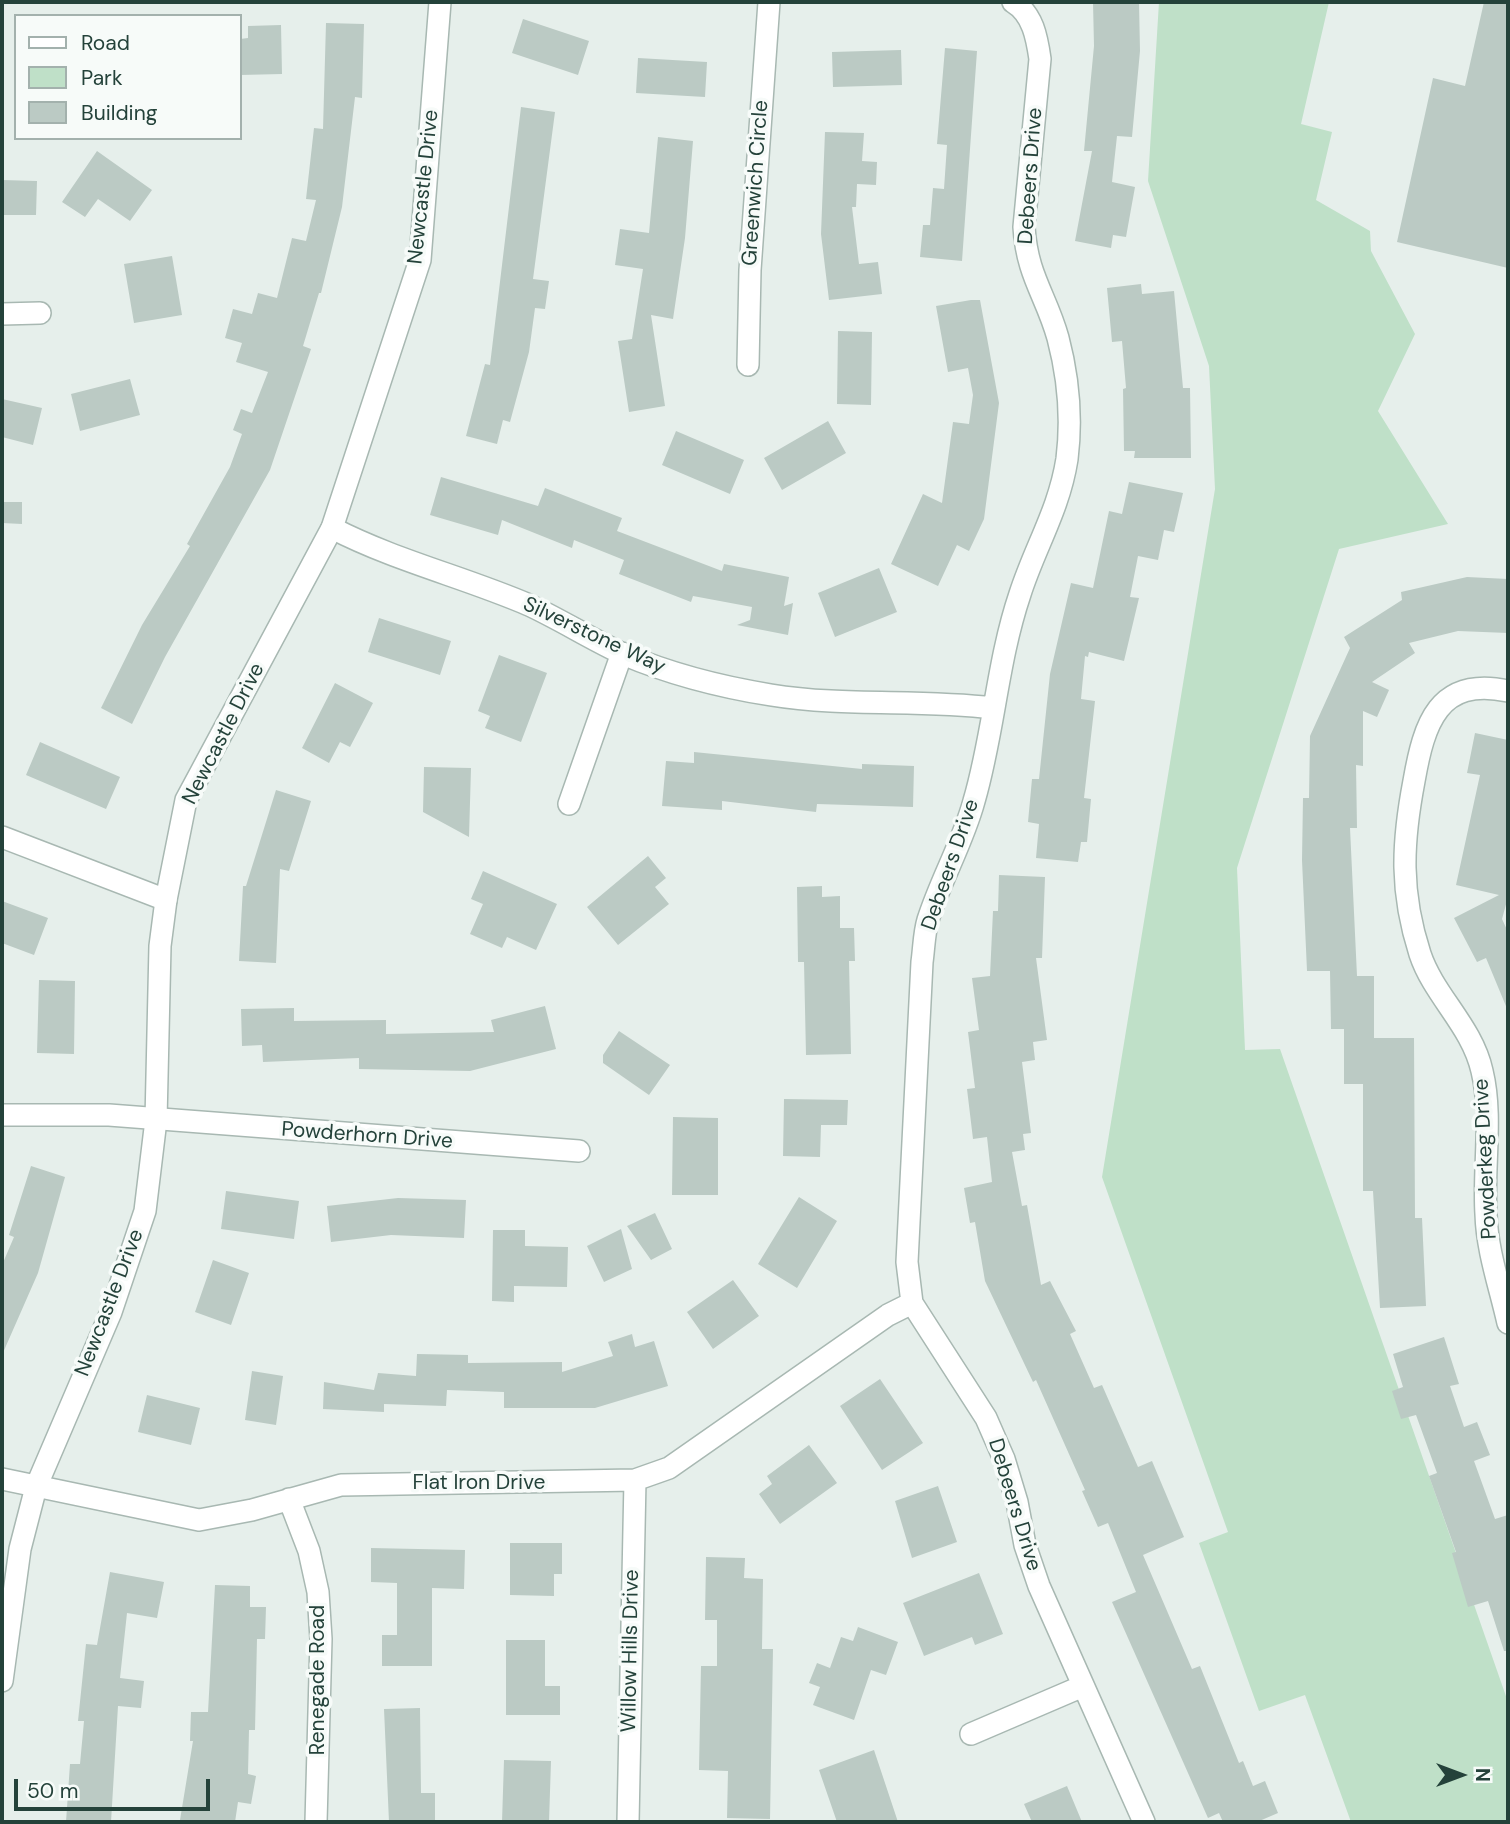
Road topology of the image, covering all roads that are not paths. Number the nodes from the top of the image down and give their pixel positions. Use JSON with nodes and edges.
{"nodes":[{"id":1,"x":440,"y":2,"type":"edge"},
{"id":2,"x":769,"y":2,"type":"edge"},
{"id":3,"x":1017,"y":4,"type":"edge"},
{"id":4,"x":40,"y":313,"type":"dead end"},
{"id":5,"x":2,"y":314,"type":"edge"},
{"id":6,"x":748,"y":365,"type":"dead end"},
{"id":7,"x":332,"y":528,"type":"junction"},
{"id":8,"x":622,"y":653,"type":"junction"},
{"id":9,"x":1505,"y":690,"type":"edge"},
{"id":10,"x":993,"y":708,"type":"junction"},
{"id":11,"x":569,"y":804,"type":"dead end"},
{"id":12,"x":2,"y":837,"type":"edge"},
{"id":13,"x":166,"y":900,"type":"junction"},
{"id":14,"x":2,"y":1115,"type":"edge"},
{"id":15,"x":156,"y":1120,"type":"junction"},
{"id":16,"x":579,"y":1151,"type":"dead end"},
{"id":17,"x":1502,"y":1269,"type":"edge"},
{"id":18,"x":912,"y":1303,"type":"junction"},
{"id":19,"x":1508,"y":1323,"type":"edge"},
{"id":20,"x":2,"y":1479,"type":"edge"},
{"id":21,"x":635,"y":1480,"type":"junction"},
{"id":22,"x":36,"y":1487,"type":"junction"},
{"id":23,"x":289,"y":1499,"type":"junction"},
{"id":24,"x":2,"y":1681,"type":"edge"},
{"id":25,"x":1083,"y":1686,"type":"junction"},
{"id":26,"x":971,"y":1734,"type":"dead end"},
{"id":27,"x":316,"y":1822,"type":"edge"},
{"id":28,"x":628,"y":1822,"type":"edge"},
{"id":29,"x":1144,"y":1822,"type":"edge"}],
"edges":[{"from":1,"to":7,"type":"street","name":"Newcastle Drive"},
{"from":2,"to":6,"type":"street","name":"Greenwich Circle"},
{"from":3,"to":10,"type":"street","name":"Debeers Drive"},
{"from":4,"to":5,"type":"street"},
{"from":7,"to":8,"type":"street","name":"Silverstone Way"},
{"from":7,"to":13,"type":"street","name":"Newcastle Drive"},
{"from":8,"to":10,"type":"street","name":"Silverstone Way"},
{"from":8,"to":11,"type":"street"},
{"from":9,"to":17,"type":"street","name":"Powderkeg Drive"},
{"from":10,"to":18,"type":"street","name":"Debeers Drive"},
{"from":12,"to":13,"type":"street"},
{"from":13,"to":15,"type":"street","name":"Newcastle Drive"},
{"from":14,"to":15,"type":"street","name":"Powderhorn Drive"},
{"from":15,"to":16,"type":"street","name":"Powderhorn Drive"},
{"from":15,"to":22,"type":"street","name":"Newcastle Drive"},
{"from":17,"to":19,"type":"street","name":"Powderkeg Drive"},
{"from":18,"to":21,"type":"street","name":"Flat Iron Drive"},
{"from":18,"to":25,"type":"street","name":"Debeers Drive"},
{"from":20,"to":22,"type":"street","name":"Flat Iron Drive"},
{"from":21,"to":23,"type":"street","name":"Flat Iron Drive"},
{"from":21,"to":28,"type":"street","name":"Willow Hills Drive"},
{"from":22,"to":23,"type":"street","name":"Flat Iron Drive"},
{"from":22,"to":24,"type":"street","name":"Newcastle Drive"},
{"from":23,"to":27,"type":"street","name":"Renegade Road"},
{"from":25,"to":26,"type":"street"},
{"from":25,"to":29,"type":"street","name":"Debeers Drive"}]}
